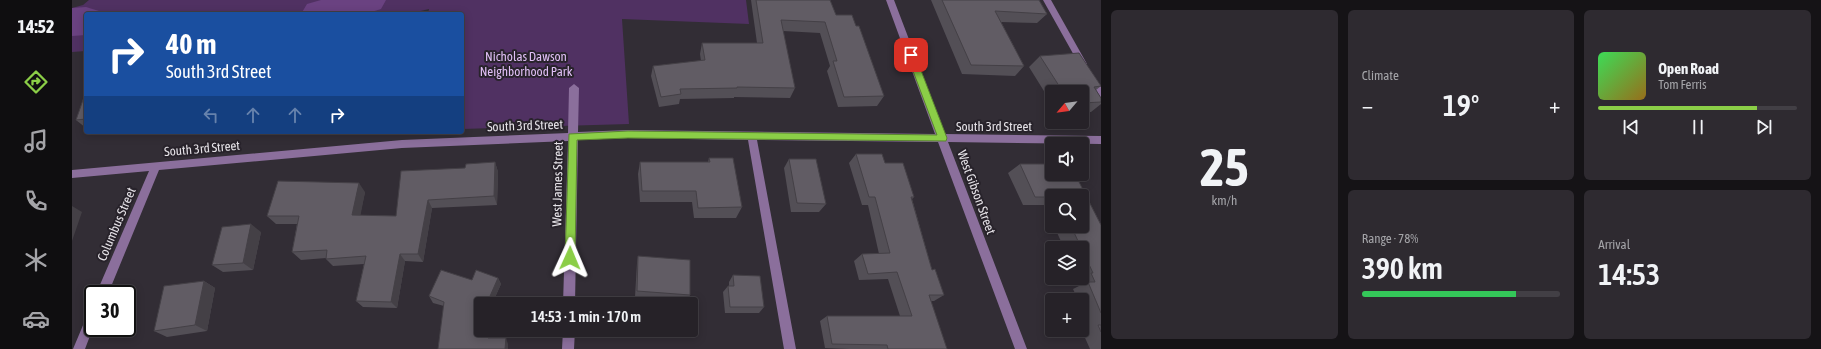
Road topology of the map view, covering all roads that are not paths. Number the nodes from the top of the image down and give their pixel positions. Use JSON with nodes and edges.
{"nodes":[{"id":1,"x":890,"y":0,"type":"edge"},
{"id":2,"x":1047,"y":0,"type":"edge"},
{"id":3,"x":574,"y":88,"type":"dead end"},
{"id":4,"x":1101,"y":95,"type":"edge"},
{"id":5,"x":572,"y":136,"type":"junction"},
{"id":6,"x":752,"y":136,"type":"junction"},
{"id":7,"x":943,"y":138,"type":"junction"},
{"id":8,"x":1101,"y":140,"type":"edge"},
{"id":9,"x":156,"y":166,"type":"junction"},
{"id":10,"x":72,"y":174,"type":"edge"},
{"id":11,"x":106,"y":285,"type":"edge"},
{"id":12,"x":569,"y":297,"type":"edge"},
{"id":13,"x":84,"y":337,"type":"edge"},
{"id":14,"x":569,"y":337,"type":"edge"},
{"id":15,"x":79,"y":349,"type":"edge"},
{"id":16,"x":568,"y":349,"type":"edge"},
{"id":17,"x":790,"y":349,"type":"edge"},
{"id":18,"x":1021,"y":349,"type":"edge"}],
"edges":[{"from":1,"to":7,"type":"street","name":"West Gibson Street"},
{"from":2,"to":4,"type":"street"},
{"from":3,"to":5,"type":"street","name":"West James Street"},
{"from":5,"to":6,"type":"street","name":"South 3rd Street"},
{"from":5,"to":9,"type":"street","name":"South 3rd Street"},
{"from":5,"to":12,"type":"street","name":"West James Street"},
{"from":6,"to":7,"type":"street","name":"South 3rd Street"},
{"from":6,"to":17,"type":"street"},
{"from":7,"to":8,"type":"street","name":"South 3rd Street"},
{"from":7,"to":18,"type":"street","name":"West Gibson Street"},
{"from":9,"to":10,"type":"street","name":"South 3rd Street"},
{"from":9,"to":11,"type":"street","name":"Columbus Street"},
{"from":13,"to":15,"type":"street"},
{"from":14,"to":16,"type":"street"}]}
